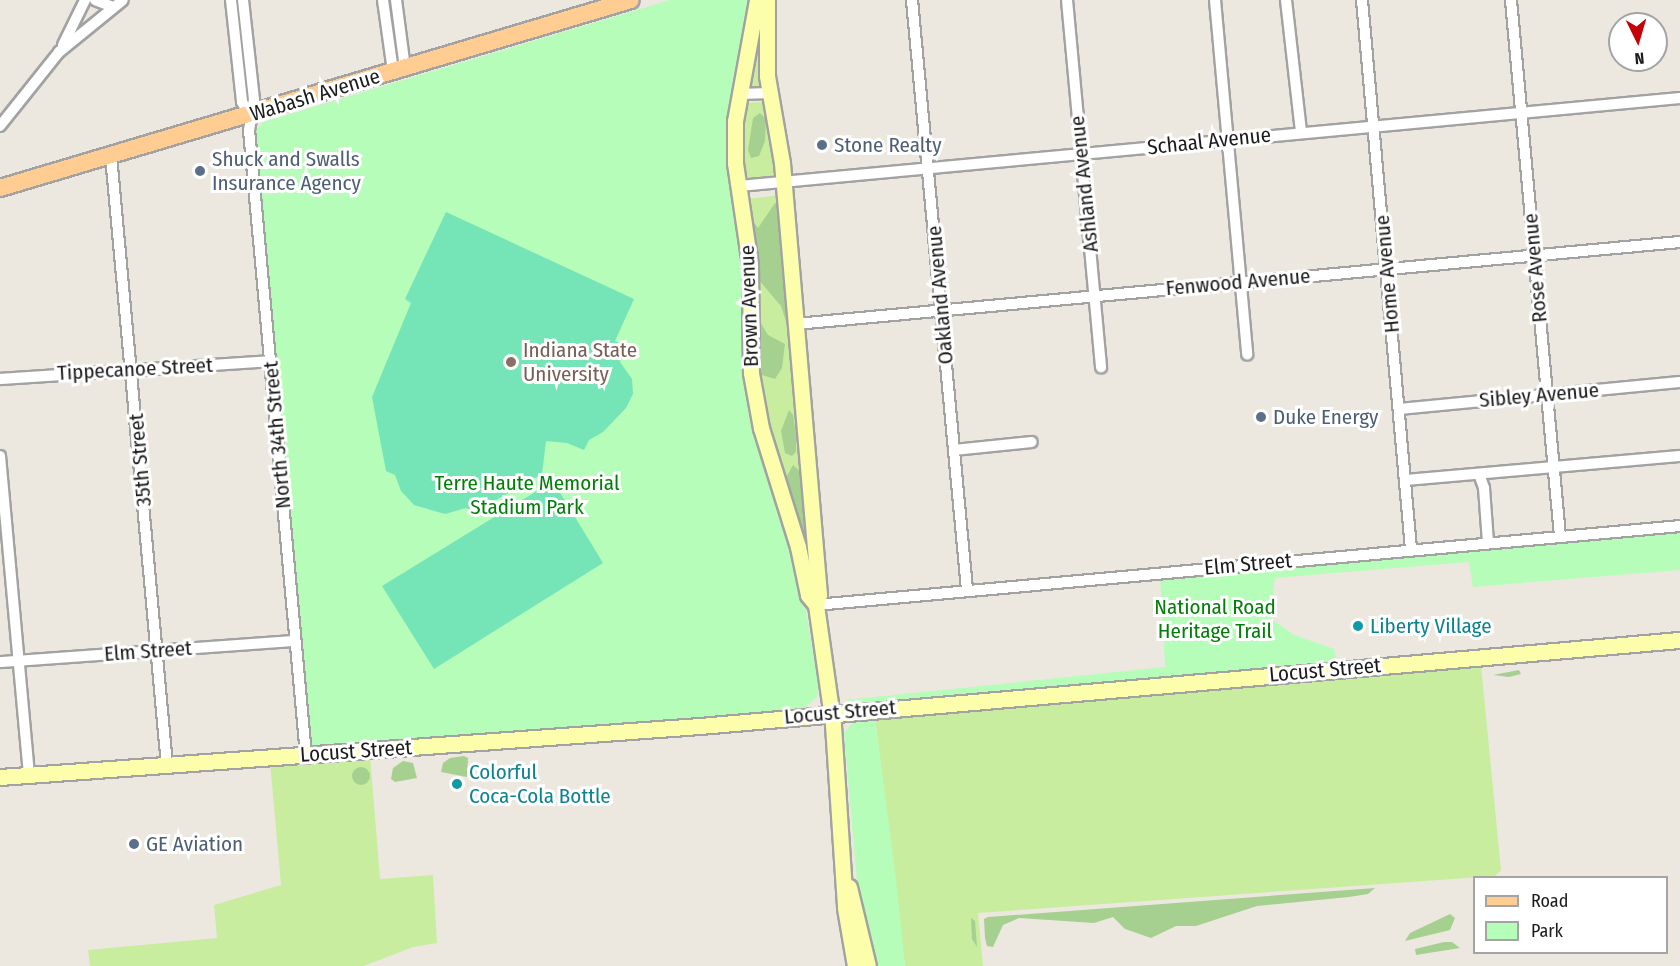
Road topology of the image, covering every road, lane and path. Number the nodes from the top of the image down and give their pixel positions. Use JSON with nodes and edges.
{"nodes":[{"id":1,"x":85,"y":0,"type":"edge"},
{"id":2,"x":94,"y":0,"type":"edge"},
{"id":3,"x":123,"y":0,"type":"edge"},
{"id":4,"x":231,"y":0,"type":"edge"},
{"id":5,"x":243,"y":0,"type":"edge"},
{"id":6,"x":383,"y":0,"type":"edge"},
{"id":7,"x":396,"y":0,"type":"edge"},
{"id":8,"x":630,"y":0,"type":"edge"},
{"id":9,"x":912,"y":0,"type":"edge"},
{"id":10,"x":1067,"y":0,"type":"edge"},
{"id":11,"x":1215,"y":0,"type":"edge"},
{"id":12,"x":1286,"y":0,"type":"edge"},
{"id":13,"x":1362,"y":0,"type":"edge"},
{"id":14,"x":1510,"y":0,"type":"edge"},
{"id":15,"x":758,"y":2,"type":"edge"},
{"id":16,"x":113,"y":7,"type":"junction"},
{"id":17,"x":247,"y":22,"type":"junction"},
{"id":18,"x":235,"y":24,"type":"junction"},
{"id":19,"x":759,"y":45,"type":"junction"},
{"id":20,"x":59,"y":52,"type":"junction"},
{"id":21,"x":399,"y":70,"type":"junction"},
{"id":22,"x":770,"y":93,"type":"junction"},
{"id":23,"x":739,"y":94,"type":"junction"},
{"id":24,"x":1680,"y":98,"type":"edge"},
{"id":25,"x":1521,"y":113,"type":"junction"},
{"id":26,"x":250,"y":115,"type":"junction"},
{"id":27,"x":0,"y":126,"type":"edge"},
{"id":28,"x":1373,"y":127,"type":"junction"},
{"id":29,"x":1301,"y":132,"type":"junction"},
{"id":30,"x":1227,"y":140,"type":"junction"},
{"id":31,"x":1080,"y":153,"type":"junction"},
{"id":32,"x":111,"y":156,"type":"junction"},
{"id":33,"x":928,"y":168,"type":"junction"},
{"id":34,"x":784,"y":182,"type":"junction"},
{"id":35,"x":739,"y":186,"type":"junction"},
{"id":36,"x":0,"y":188,"type":"edge"},
{"id":37,"x":1680,"y":242,"type":"edge"},
{"id":38,"x":1534,"y":255,"type":"junction"},
{"id":39,"x":1386,"y":269,"type":"junction"},
{"id":40,"x":1240,"y":281,"type":"junction"},
{"id":41,"x":1095,"y":295,"type":"junction"},
{"id":42,"x":941,"y":310,"type":"junction"},
{"id":43,"x":796,"y":324,"type":"junction"},
{"id":44,"x":1247,"y":355,"type":"dead end"},
{"id":45,"x":271,"y":361,"type":"junction"},
{"id":46,"x":1101,"y":367,"type":"dead end"},
{"id":47,"x":132,"y":370,"type":"junction"},
{"id":48,"x":0,"y":380,"type":"edge"},
{"id":49,"x":1680,"y":382,"type":"edge"},
{"id":50,"x":1545,"y":394,"type":"junction"},
{"id":51,"x":1399,"y":409,"type":"junction"},
{"id":52,"x":1032,"y":442,"type":"dead end"},
{"id":53,"x":954,"y":450,"type":"junction"},
{"id":54,"x":0,"y":456,"type":"edge"},
{"id":55,"x":1680,"y":456,"type":"edge"},
{"id":56,"x":1553,"y":467,"type":"junction"},
{"id":57,"x":1479,"y":474,"type":"junction"},
{"id":58,"x":1405,"y":480,"type":"junction"},
{"id":59,"x":1680,"y":526,"type":"edge"},
{"id":60,"x":1560,"y":536,"type":"junction"},
{"id":61,"x":1488,"y":542,"type":"junction"},
{"id":62,"x":1410,"y":549,"type":"junction"},
{"id":63,"x":967,"y":590,"type":"junction"},
{"id":64,"x":816,"y":605,"type":"junction"},
{"id":65,"x":1680,"y":640,"type":"edge"},
{"id":66,"x":295,"y":641,"type":"junction"},
{"id":67,"x":155,"y":651,"type":"junction"},
{"id":68,"x":19,"y":660,"type":"junction"},
{"id":69,"x":0,"y":662,"type":"edge"},
{"id":70,"x":831,"y":713,"type":"junction"},
{"id":71,"x":306,"y":754,"type":"junction"},
{"id":72,"x":167,"y":765,"type":"junction"},
{"id":73,"x":29,"y":774,"type":"junction"},
{"id":74,"x":0,"y":777,"type":"edge"},
{"id":75,"x":846,"y":879,"type":"junction"},
{"id":76,"x":855,"y":966,"type":"edge"},
{"id":77,"x":868,"y":966,"type":"edge"}],
"edges":[{"from":1,"to":20,"type":"street"},
{"from":2,"to":16,"type":"street"},
{"from":3,"to":16,"type":"street"},
{"from":4,"to":18,"type":"street"},
{"from":5,"to":17,"type":"street"},
{"from":6,"to":21,"type":"street"},
{"from":7,"to":21,"type":"street"},
{"from":8,"to":21,"type":"main road","name":"Wabash Avenue"},
{"from":9,"to":33,"type":"street","name":"Oakland Avenue"},
{"from":10,"to":31,"type":"street","name":"Ashland Avenue"},
{"from":11,"to":30,"type":"street"},
{"from":12,"to":29,"type":"street"},
{"from":13,"to":28,"type":"street","name":"Home Avenue"},
{"from":14,"to":25,"type":"street","name":"Rose Avenue"},
{"from":15,"to":19,"type":"street","name":"Brown Avenue"},
{"from":16,"to":20,"type":"street"},
{"from":17,"to":18,"type":"street"},
{"from":17,"to":26,"type":"street"},
{"from":18,"to":26,"type":"street"},
{"from":19,"to":22,"type":"street","name":"Brown Avenue"},
{"from":19,"to":23,"type":"street","name":"Brown Avenue"},
{"from":20,"to":27,"type":"street"},
{"from":21,"to":26,"type":"main road","name":"Wabash Avenue"},
{"from":22,"to":23,"type":"street"},
{"from":22,"to":34,"type":"street","name":"Brown Avenue"},
{"from":23,"to":35,"type":"street","name":"Brown Avenue"},
{"from":24,"to":25,"type":"street","name":"Schaal Avenue"},
{"from":25,"to":28,"type":"street","name":"Schaal Avenue"},
{"from":25,"to":38,"type":"street","name":"Rose Avenue"},
{"from":26,"to":32,"type":"main road","name":"Wabash Avenue"},
{"from":26,"to":45,"type":"street","name":"North 34th Street"},
{"from":28,"to":29,"type":"street","name":"Schaal Avenue"},
{"from":28,"to":39,"type":"street","name":"Home Avenue"},
{"from":29,"to":30,"type":"street","name":"Schaal Avenue"},
{"from":30,"to":31,"type":"street","name":"Schaal Avenue"},
{"from":30,"to":40,"type":"street"},
{"from":31,"to":33,"type":"street","name":"Schaal Avenue"},
{"from":31,"to":41,"type":"street","name":"Ashland Avenue"},
{"from":32,"to":36,"type":"main road","name":"Wabash Avenue"},
{"from":32,"to":47,"type":"street","name":"35th Street"},
{"from":33,"to":34,"type":"street","name":"Schaal Avenue"},
{"from":33,"to":42,"type":"street","name":"Oakland Avenue"},
{"from":34,"to":35,"type":"street","name":"Schaal Avenue"},
{"from":34,"to":43,"type":"street","name":"Brown Avenue"},
{"from":35,"to":64,"type":"street","name":"Brown Avenue"},
{"from":37,"to":38,"type":"street","name":"Fenwood Avenue"},
{"from":38,"to":39,"type":"street","name":"Fenwood Avenue"},
{"from":38,"to":50,"type":"street","name":"Rose Avenue"},
{"from":39,"to":40,"type":"street","name":"Fenwood Avenue"},
{"from":39,"to":51,"type":"street","name":"Home Avenue"},
{"from":40,"to":41,"type":"street","name":"Fenwood Avenue"},
{"from":40,"to":44,"type":"street"},
{"from":41,"to":42,"type":"street","name":"Fenwood Avenue"},
{"from":41,"to":46,"type":"street","name":"Ashland Avenue"},
{"from":42,"to":43,"type":"street","name":"Fenwood Avenue"},
{"from":42,"to":53,"type":"street","name":"Oakland Avenue"},
{"from":43,"to":64,"type":"street","name":"Brown Avenue"},
{"from":45,"to":47,"type":"street","name":"Tippecanoe Street"},
{"from":45,"to":66,"type":"street","name":"North 34th Street"},
{"from":47,"to":48,"type":"street","name":"Tippecanoe Street"},
{"from":47,"to":67,"type":"street","name":"35th Street"},
{"from":49,"to":50,"type":"street","name":"Sibley Avenue"},
{"from":50,"to":51,"type":"street","name":"Sibley Avenue"},
{"from":50,"to":56,"type":"street","name":"Rose Avenue"},
{"from":51,"to":58,"type":"street","name":"Home Avenue"},
{"from":52,"to":53,"type":"street"},
{"from":53,"to":63,"type":"street","name":"Oakland Avenue"},
{"from":54,"to":68,"type":"street"},
{"from":55,"to":56,"type":"street"},
{"from":56,"to":57,"type":"street"},
{"from":56,"to":60,"type":"street","name":"Rose Avenue"},
{"from":57,"to":58,"type":"street"},
{"from":57,"to":61,"type":"street"},
{"from":58,"to":62,"type":"street","name":"Home Avenue"},
{"from":59,"to":60,"type":"street","name":"Elm Street"},
{"from":60,"to":61,"type":"street","name":"Elm Street"},
{"from":61,"to":62,"type":"street","name":"Elm Street"},
{"from":62,"to":63,"type":"street","name":"Elm Street"},
{"from":63,"to":64,"type":"street","name":"Elm Street"},
{"from":64,"to":70,"type":"street","name":"Brown Avenue"},
{"from":65,"to":70,"type":"street","name":"Locust Street"},
{"from":66,"to":67,"type":"street","name":"Elm Street"},
{"from":66,"to":71,"type":"street","name":"North 34th Street"},
{"from":67,"to":68,"type":"street","name":"Elm Street"},
{"from":67,"to":72,"type":"street","name":"35th Street"},
{"from":68,"to":69,"type":"street","name":"Elm Street"},
{"from":68,"to":73,"type":"street"},
{"from":70,"to":71,"type":"street","name":"Locust Street"},
{"from":70,"to":75,"type":"street","name":"Brown Avenue"},
{"from":71,"to":72,"type":"street","name":"Locust Street"},
{"from":72,"to":73,"type":"street","name":"Locust Street"},
{"from":73,"to":74,"type":"street","name":"Locust Street"},
{"from":75,"to":76,"type":"street"},
{"from":75,"to":77,"type":"street"}]}
